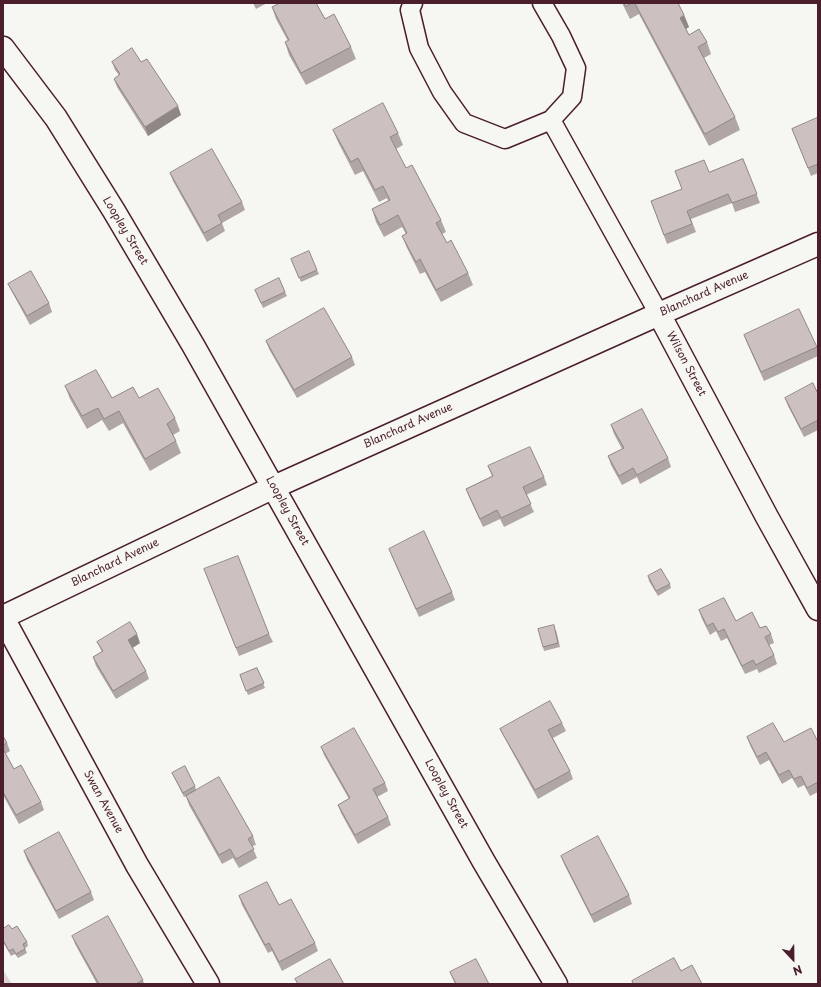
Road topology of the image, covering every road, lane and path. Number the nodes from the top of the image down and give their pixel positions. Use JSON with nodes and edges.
{"nodes":[{"id":1,"x":413,"y":3,"type":"edge"},
{"id":2,"x":542,"y":3,"type":"edge"},
{"id":3,"x":3,"y":48,"type":"edge"},
{"id":4,"x":551,"y":120,"type":"junction"},
{"id":5,"x":818,"y":244,"type":"edge"},
{"id":6,"x":659,"y":314,"type":"junction"},
{"id":7,"x":274,"y":487,"type":"junction"},
{"id":8,"x":818,"y":609,"type":"edge"},
{"id":9,"x":3,"y":617,"type":"edge"},
{"id":10,"x":208,"y":984,"type":"edge"},
{"id":11,"x":556,"y":984,"type":"edge"}],
"edges":[{"from":1,"to":4,"type":"lane"},
{"from":2,"to":4,"type":"lane"},
{"from":3,"to":7,"type":"street","name":"Loopley Street"},
{"from":4,"to":6,"type":"lane","name":"Wilson Street"},
{"from":5,"to":6,"type":"street","name":"Blanchard Avenue"},
{"from":6,"to":7,"type":"street","name":"Blanchard Avenue"},
{"from":6,"to":8,"type":"street","name":"Wilson Street"},
{"from":7,"to":9,"type":"street","name":"Blanchard Avenue"},
{"from":7,"to":11,"type":"street","name":"Loopley Street"},
{"from":9,"to":10,"type":"street","name":"Swan Avenue"}]}
